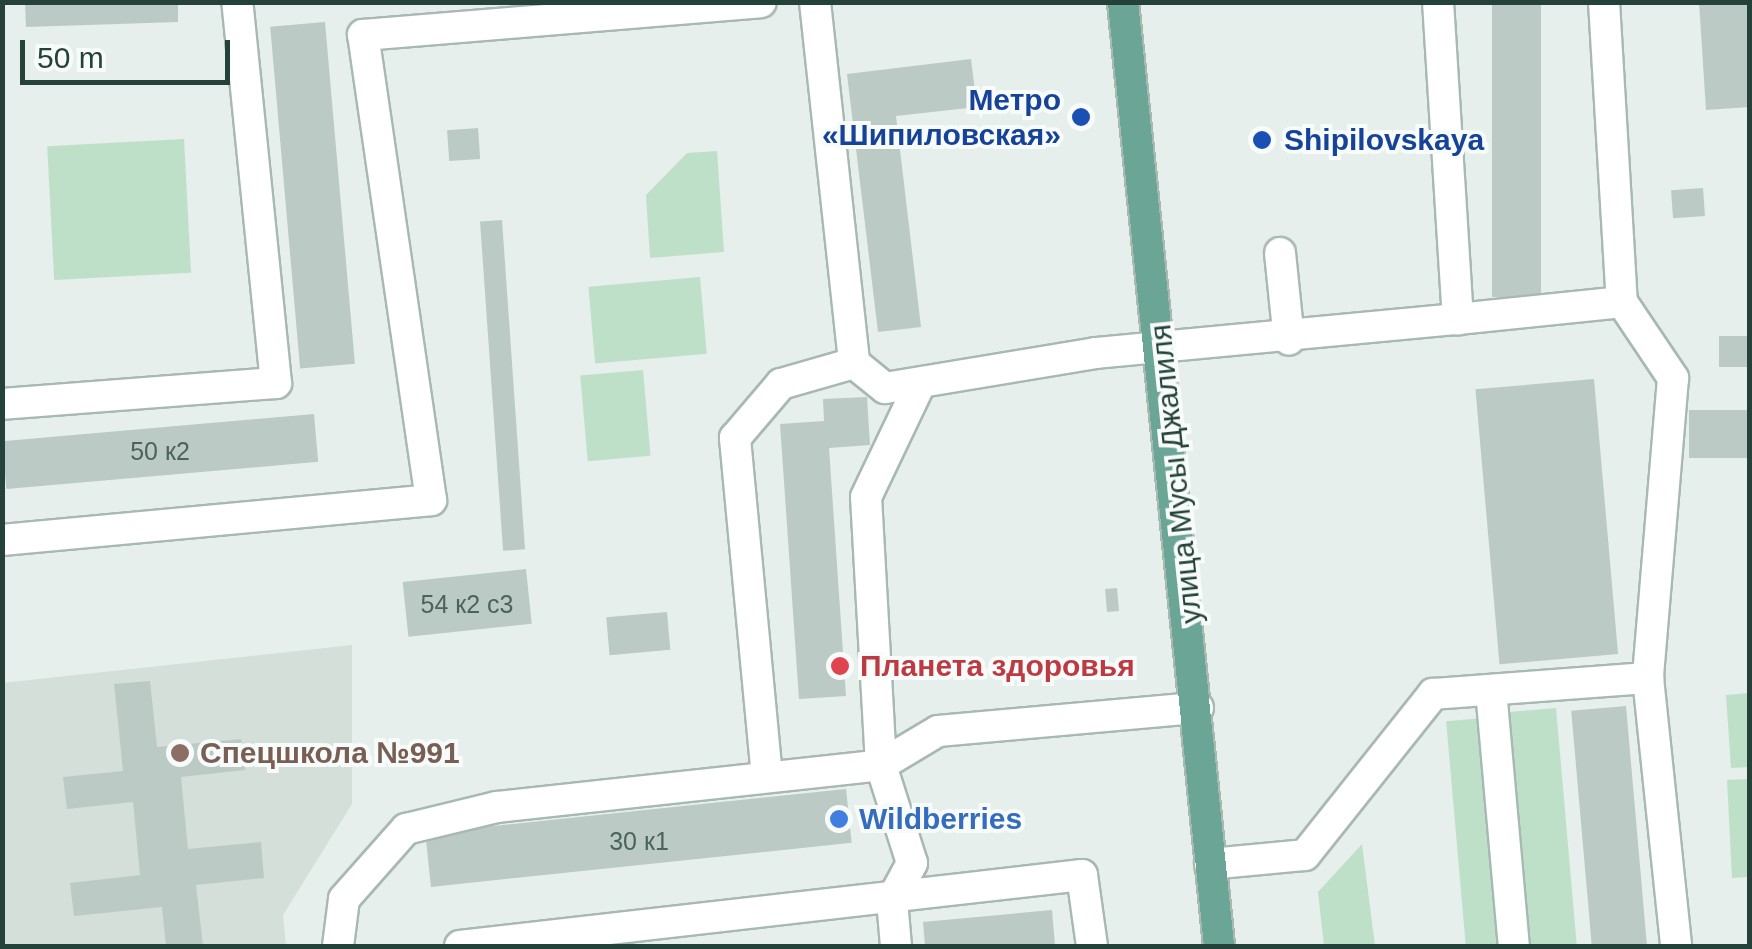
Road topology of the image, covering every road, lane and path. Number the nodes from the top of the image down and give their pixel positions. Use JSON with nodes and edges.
{"nodes":[{"id":1,"x":237,"y":2,"type":"edge"},
{"id":2,"x":761,"y":2,"type":"edge"},
{"id":3,"x":815,"y":2,"type":"edge"},
{"id":4,"x":1123,"y":2,"type":"edge"},
{"id":5,"x":1438,"y":2,"type":"edge"},
{"id":6,"x":1604,"y":2,"type":"edge"},
{"id":7,"x":1280,"y":253,"type":"dead end"},
{"id":8,"x":1622,"y":302,"type":"junction"},
{"id":9,"x":1458,"y":319,"type":"junction"},
{"id":10,"x":1289,"y":340,"type":"junction"},
{"id":11,"x":1164,"y":347,"type":"junction"},
{"id":12,"x":854,"y":363,"type":"junction"},
{"id":13,"x":920,"y":384,"type":"junction"},
{"id":14,"x":2,"y":404,"type":"edge"},
{"id":15,"x":2,"y":540,"type":"edge"},
{"id":16,"x":1648,"y":678,"type":"junction"},
{"id":17,"x":1491,"y":690,"type":"junction"},
{"id":18,"x":1198,"y":708,"type":"junction"},
{"id":19,"x":881,"y":765,"type":"junction"},
{"id":20,"x":766,"y":777,"type":"junction"},
{"id":21,"x":1210,"y":864,"type":"junction"},
{"id":22,"x":892,"y":900,"type":"junction"},
{"id":23,"x":338,"y":946,"type":"edge"},
{"id":24,"x":460,"y":946,"type":"edge"},
{"id":25,"x":896,"y":946,"type":"edge"},
{"id":26,"x":1092,"y":946,"type":"edge"},
{"id":27,"x":1219,"y":946,"type":"edge"},
{"id":28,"x":1514,"y":946,"type":"edge"},
{"id":29,"x":1676,"y":946,"type":"edge"}],
"edges":[{"from":1,"to":14,"type":"lane"},
{"from":2,"to":15,"type":"lane"},
{"from":3,"to":12,"type":"lane"},
{"from":4,"to":11,"type":"main road","name":"улица Мусы Джалиля"},
{"from":5,"to":9,"type":"lane"},
{"from":6,"to":8,"type":"lane"},
{"from":7,"to":10,"type":"lane"},
{"from":8,"to":9,"type":"lane"},
{"from":8,"to":16,"type":"lane"},
{"from":9,"to":10,"type":"lane"},
{"from":10,"to":11,"type":"lane"},
{"from":11,"to":13,"type":"lane"},
{"from":11,"to":18,"type":"main road","name":"улица Мусы Джалиля"},
{"from":12,"to":13,"type":"lane"},
{"from":12,"to":20,"type":"lane"},
{"from":13,"to":19,"type":"lane"},
{"from":16,"to":17,"type":"lane"},
{"from":16,"to":29,"type":"lane"},
{"from":17,"to":21,"type":"lane"},
{"from":17,"to":28,"type":"lane"},
{"from":18,"to":19,"type":"lane"},
{"from":18,"to":21,"type":"main road","name":"улица Мусы Джалиля"},
{"from":19,"to":20,"type":"lane"},
{"from":19,"to":22,"type":"lane"},
{"from":20,"to":23,"type":"lane"},
{"from":21,"to":27,"type":"main road","name":"улица Мусы Джалиля"},
{"from":22,"to":24,"type":"lane"},
{"from":22,"to":25,"type":"lane"},
{"from":22,"to":26,"type":"lane"}]}
